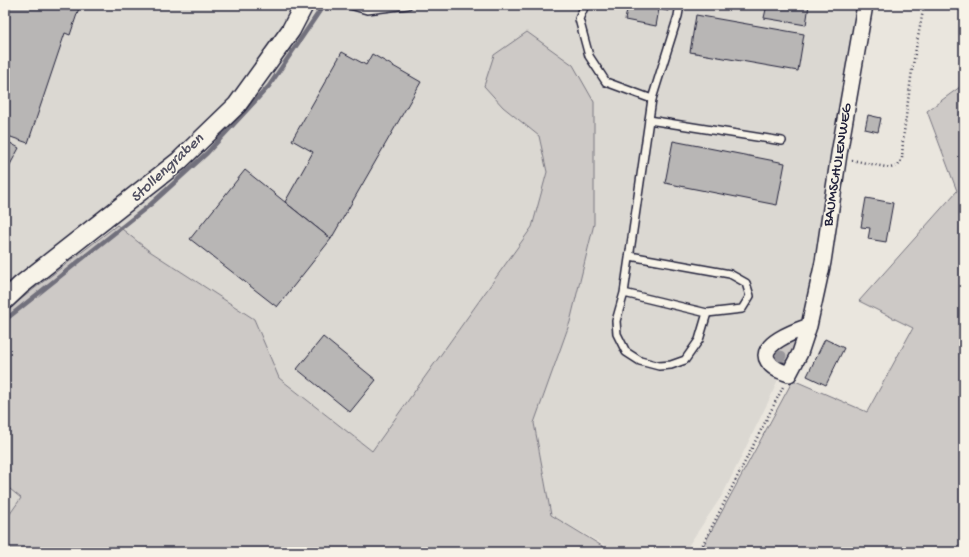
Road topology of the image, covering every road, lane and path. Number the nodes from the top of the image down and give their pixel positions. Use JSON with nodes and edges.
{"nodes":[{"id":1,"x":304,"y":5,"type":"edge"},
{"id":2,"x":350,"y":5,"type":"edge"},
{"id":3,"x":408,"y":5,"type":"edge"},
{"id":4,"x":585,"y":5,"type":"edge"},
{"id":5,"x":680,"y":5,"type":"edge"},
{"id":6,"x":865,"y":5,"type":"edge"},
{"id":7,"x":924,"y":5,"type":"edge"},
{"id":8,"x":652,"y":99,"type":"junction"},
{"id":9,"x":648,"y":120,"type":"junction"},
{"id":10,"x":782,"y":141,"type":"dead end"},
{"id":11,"x":839,"y":154,"type":"junction"},
{"id":12,"x":630,"y":256,"type":"junction"},
{"id":13,"x":624,"y":293,"type":"junction"},
{"id":14,"x":5,"y":300,"type":"edge"},
{"id":15,"x":707,"y":313,"type":"junction"},
{"id":16,"x":809,"y":326,"type":"junction"},
{"id":17,"x":789,"y":374,"type":"junction"},
{"id":18,"x":699,"y":552,"type":"edge"}],
"edges":[{"from":1,"to":14,"type":"street"},
{"from":2,"to":3,"type":"lane"},
{"from":4,"to":8,"type":"lane"},
{"from":5,"to":8,"type":"lane"},
{"from":6,"to":11,"type":"street","name":"BAUMSCHULENWEG"},
{"from":7,"to":11,"type":"path"},
{"from":8,"to":9,"type":"lane"},
{"from":9,"to":10,"type":"lane"},
{"from":9,"to":12,"type":"lane"},
{"from":11,"to":16,"type":"street","name":"BAUMSCHULENWEG"},
{"from":12,"to":13,"type":"lane"},
{"from":12,"to":15,"type":"lane"},
{"from":13,"to":15,"type":"lane"},
{"from":13,"to":15,"type":"lane"},
{"from":16,"to":17,"type":"street","name":"BAUMSCHULENWEG"},
{"from":16,"to":17,"type":"street"},
{"from":17,"to":18,"type":"path"}]}
